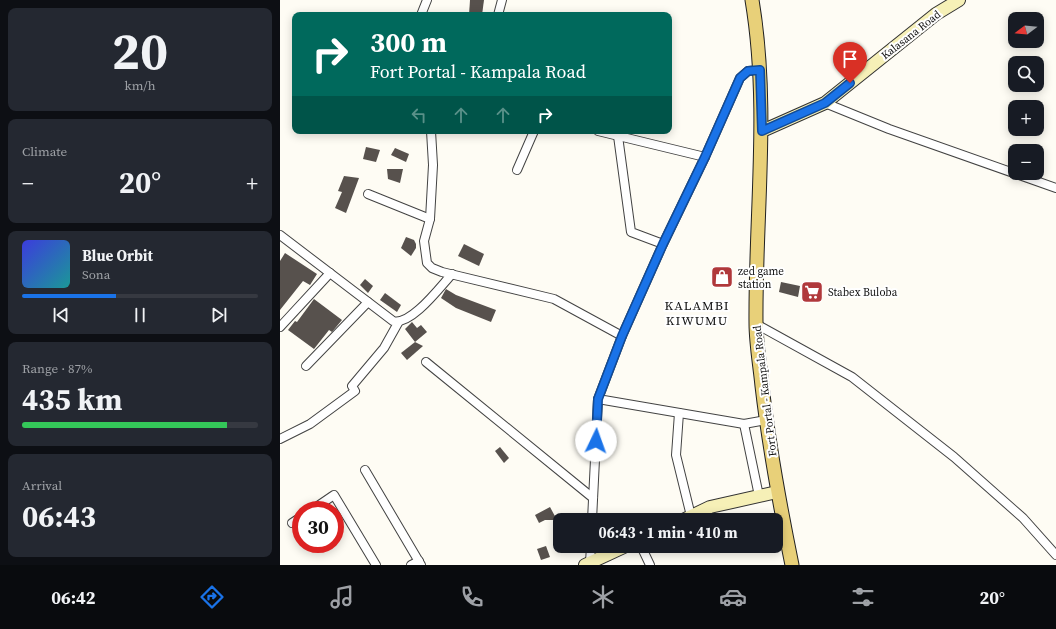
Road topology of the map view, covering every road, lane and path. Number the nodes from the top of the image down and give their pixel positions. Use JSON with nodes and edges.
{"nodes":[{"id":1,"x":427,"y":0,"type":"edge"},
{"id":2,"x":502,"y":0,"type":"edge"},
{"id":3,"x":752,"y":0,"type":"edge"},
{"id":4,"x":959,"y":0,"type":"edge"},
{"id":5,"x":422,"y":12,"type":"edge"},
{"id":6,"x":499,"y":12,"type":"edge"},
{"id":7,"x":760,"y":70,"type":"junction"},
{"id":8,"x":825,"y":103,"type":"junction"},
{"id":9,"x":762,"y":131,"type":"junction"},
{"id":10,"x":432,"y":134,"type":"edge"},
{"id":11,"x":533,"y":134,"type":"edge"},
{"id":12,"x":610,"y":134,"type":"edge"},
{"id":13,"x":618,"y":136,"type":"junction"},
{"id":14,"x":705,"y":157,"type":"junction"},
{"id":15,"x":517,"y":170,"type":"dead end"},
{"id":16,"x":1056,"y":188,"type":"edge"},
{"id":17,"x":368,"y":194,"type":"dead end"},
{"id":18,"x":430,"y":219,"type":"junction"},
{"id":19,"x":280,"y":235,"type":"edge"},
{"id":20,"x":663,"y":244,"type":"junction"},
{"id":21,"x":330,"y":272,"type":"junction"},
{"id":22,"x":452,"y":274,"type":"junction"},
{"id":23,"x":368,"y":302,"type":"junction"},
{"id":24,"x":398,"y":323,"type":"junction"},
{"id":25,"x":756,"y":324,"type":"junction"},
{"id":26,"x":280,"y":328,"type":"edge"},
{"id":27,"x":622,"y":336,"type":"junction"},
{"id":28,"x":426,"y":362,"type":"dead end"},
{"id":29,"x":306,"y":366,"type":"dead end"},
{"id":30,"x":598,"y":399,"type":"junction"},
{"id":31,"x":679,"y":413,"type":"junction"},
{"id":32,"x":766,"y":420,"type":"junction"},
{"id":33,"x":744,"y":424,"type":"junction"},
{"id":34,"x":280,"y":439,"type":"edge"},
{"id":35,"x":365,"y":470,"type":"dead end"},
{"id":36,"x":778,"y":492,"type":"junction"},
{"id":37,"x":759,"y":496,"type":"junction"},
{"id":38,"x":593,"y":498,"type":"junction"},
{"id":39,"x":325,"y":501,"type":"edge"},
{"id":40,"x":338,"y":501,"type":"edge"},
{"id":41,"x":344,"y":512,"type":"edge"},
{"id":42,"x":592,"y":513,"type":"edge"},
{"id":43,"x":686,"y":513,"type":"edge"},
{"id":44,"x":697,"y":513,"type":"edge"},
{"id":45,"x":590,"y":553,"type":"edge"},
{"id":46,"x":611,"y":553,"type":"edge"},
{"id":47,"x":644,"y":553,"type":"edge"},
{"id":48,"x":1056,"y":555,"type":"edge"},
{"id":49,"x":417,"y":564,"type":"edge"},
{"id":50,"x":588,"y":564,"type":"edge"},
{"id":51,"x":376,"y":565,"type":"edge"},
{"id":52,"x":650,"y":565,"type":"edge"},
{"id":53,"x":792,"y":565,"type":"edge"}],
"edges":[{"from":1,"to":5,"type":"street"},
{"from":2,"to":6,"type":"street"},
{"from":3,"to":7,"type":"main road","name":"Fort Portal - Kampala Road"},
{"from":4,"to":8,"type":"street","name":"Kalasana Road"},
{"from":7,"to":9,"type":"main road","name":"Fort Portal - Kampala Road"},
{"from":7,"to":14,"type":"street"},
{"from":8,"to":9,"type":"street","name":"Kalasana Road"},
{"from":8,"to":16,"type":"street"},
{"from":9,"to":25,"type":"main road","name":"Fort Portal - Kampala Road"},
{"from":10,"to":18,"type":"street"},
{"from":11,"to":15,"type":"street"},
{"from":12,"to":13,"type":"street"},
{"from":13,"to":14,"type":"street"},
{"from":13,"to":20,"type":"street"},
{"from":14,"to":20,"type":"street"},
{"from":17,"to":18,"type":"street"},
{"from":18,"to":22,"type":"street"},
{"from":19,"to":21,"type":"street"},
{"from":20,"to":27,"type":"street"},
{"from":21,"to":23,"type":"street"},
{"from":21,"to":26,"type":"street"},
{"from":22,"to":24,"type":"street"},
{"from":22,"to":27,"type":"street"},
{"from":23,"to":24,"type":"street"},
{"from":23,"to":29,"type":"street"},
{"from":24,"to":34,"type":"street"},
{"from":25,"to":32,"type":"main road","name":"Fort Portal - Kampala Road"},
{"from":25,"to":48,"type":"street"},
{"from":27,"to":30,"type":"street"},
{"from":28,"to":38,"type":"street"},
{"from":30,"to":31,"type":"street"},
{"from":30,"to":38,"type":"street"},
{"from":31,"to":33,"type":"street"},
{"from":31,"to":43,"type":"street"},
{"from":32,"to":33,"type":"street"},
{"from":32,"to":36,"type":"main road","name":"Fort Portal - Kampala Road"},
{"from":33,"to":37,"type":"street"},
{"from":35,"to":49,"type":"street"},
{"from":36,"to":37,"type":"street"},
{"from":36,"to":53,"type":"main road","name":"Fort Portal - Kampala Road"},
{"from":37,"to":44,"type":"street"},
{"from":38,"to":42,"type":"street"},
{"from":39,"to":40,"type":"street"},
{"from":41,"to":51,"type":"street"},
{"from":45,"to":50,"type":"street"},
{"from":46,"to":50,"type":"street"},
{"from":47,"to":52,"type":"street"}]}
